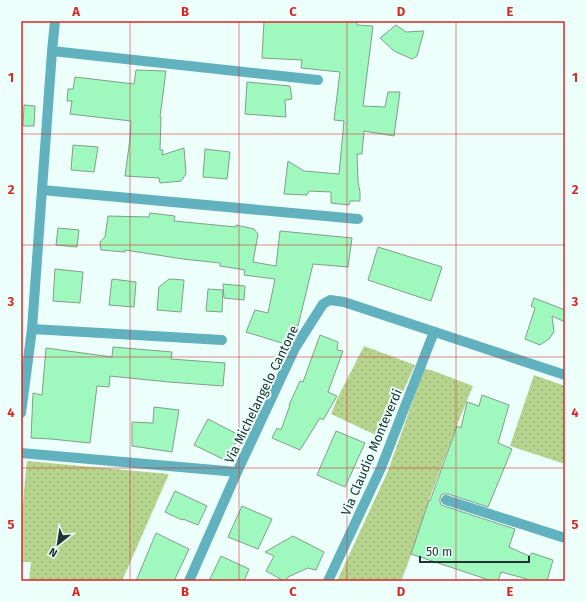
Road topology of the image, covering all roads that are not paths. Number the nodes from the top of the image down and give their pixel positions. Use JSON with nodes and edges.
{"nodes":[{"id":1,"x":55,"y":21,"type":"edge"},
{"id":2,"x":52,"y":51,"type":"junction"},
{"id":3,"x":318,"y":80,"type":"dead end"},
{"id":4,"x":42,"y":190,"type":"junction"},
{"id":5,"x":358,"y":218,"type":"dead end"},
{"id":6,"x":32,"y":329,"type":"junction"},
{"id":7,"x":434,"y":332,"type":"junction"},
{"id":8,"x":222,"y":340,"type":"dead end"},
{"id":9,"x":565,"y":375,"type":"edge"},
{"id":10,"x":21,"y":413,"type":"edge"},
{"id":11,"x":21,"y":453,"type":"edge"},
{"id":12,"x":237,"y":472,"type":"junction"},
{"id":13,"x":446,"y":500,"type":"dead end"},
{"id":14,"x":565,"y":538,"type":"edge"},
{"id":15,"x":189,"y":581,"type":"edge"},
{"id":16,"x":328,"y":581,"type":"edge"}],
"edges":[{"from":1,"to":2,"type":"street"},
{"from":2,"to":3,"type":"street"},
{"from":2,"to":4,"type":"street"},
{"from":4,"to":5,"type":"street"},
{"from":4,"to":6,"type":"street"},
{"from":6,"to":8,"type":"street"},
{"from":6,"to":10,"type":"street"},
{"from":7,"to":9,"type":"street","name":"Via Michelangelo Cantone"},
{"from":7,"to":12,"type":"street","name":"Via Michelangelo Cantone"},
{"from":7,"to":16,"type":"street","name":"Via Claudio Monteverdi"},
{"from":11,"to":12,"type":"street"},
{"from":12,"to":15,"type":"street","name":"Via Michelangelo Cantone"},
{"from":13,"to":14,"type":"street"}]}
